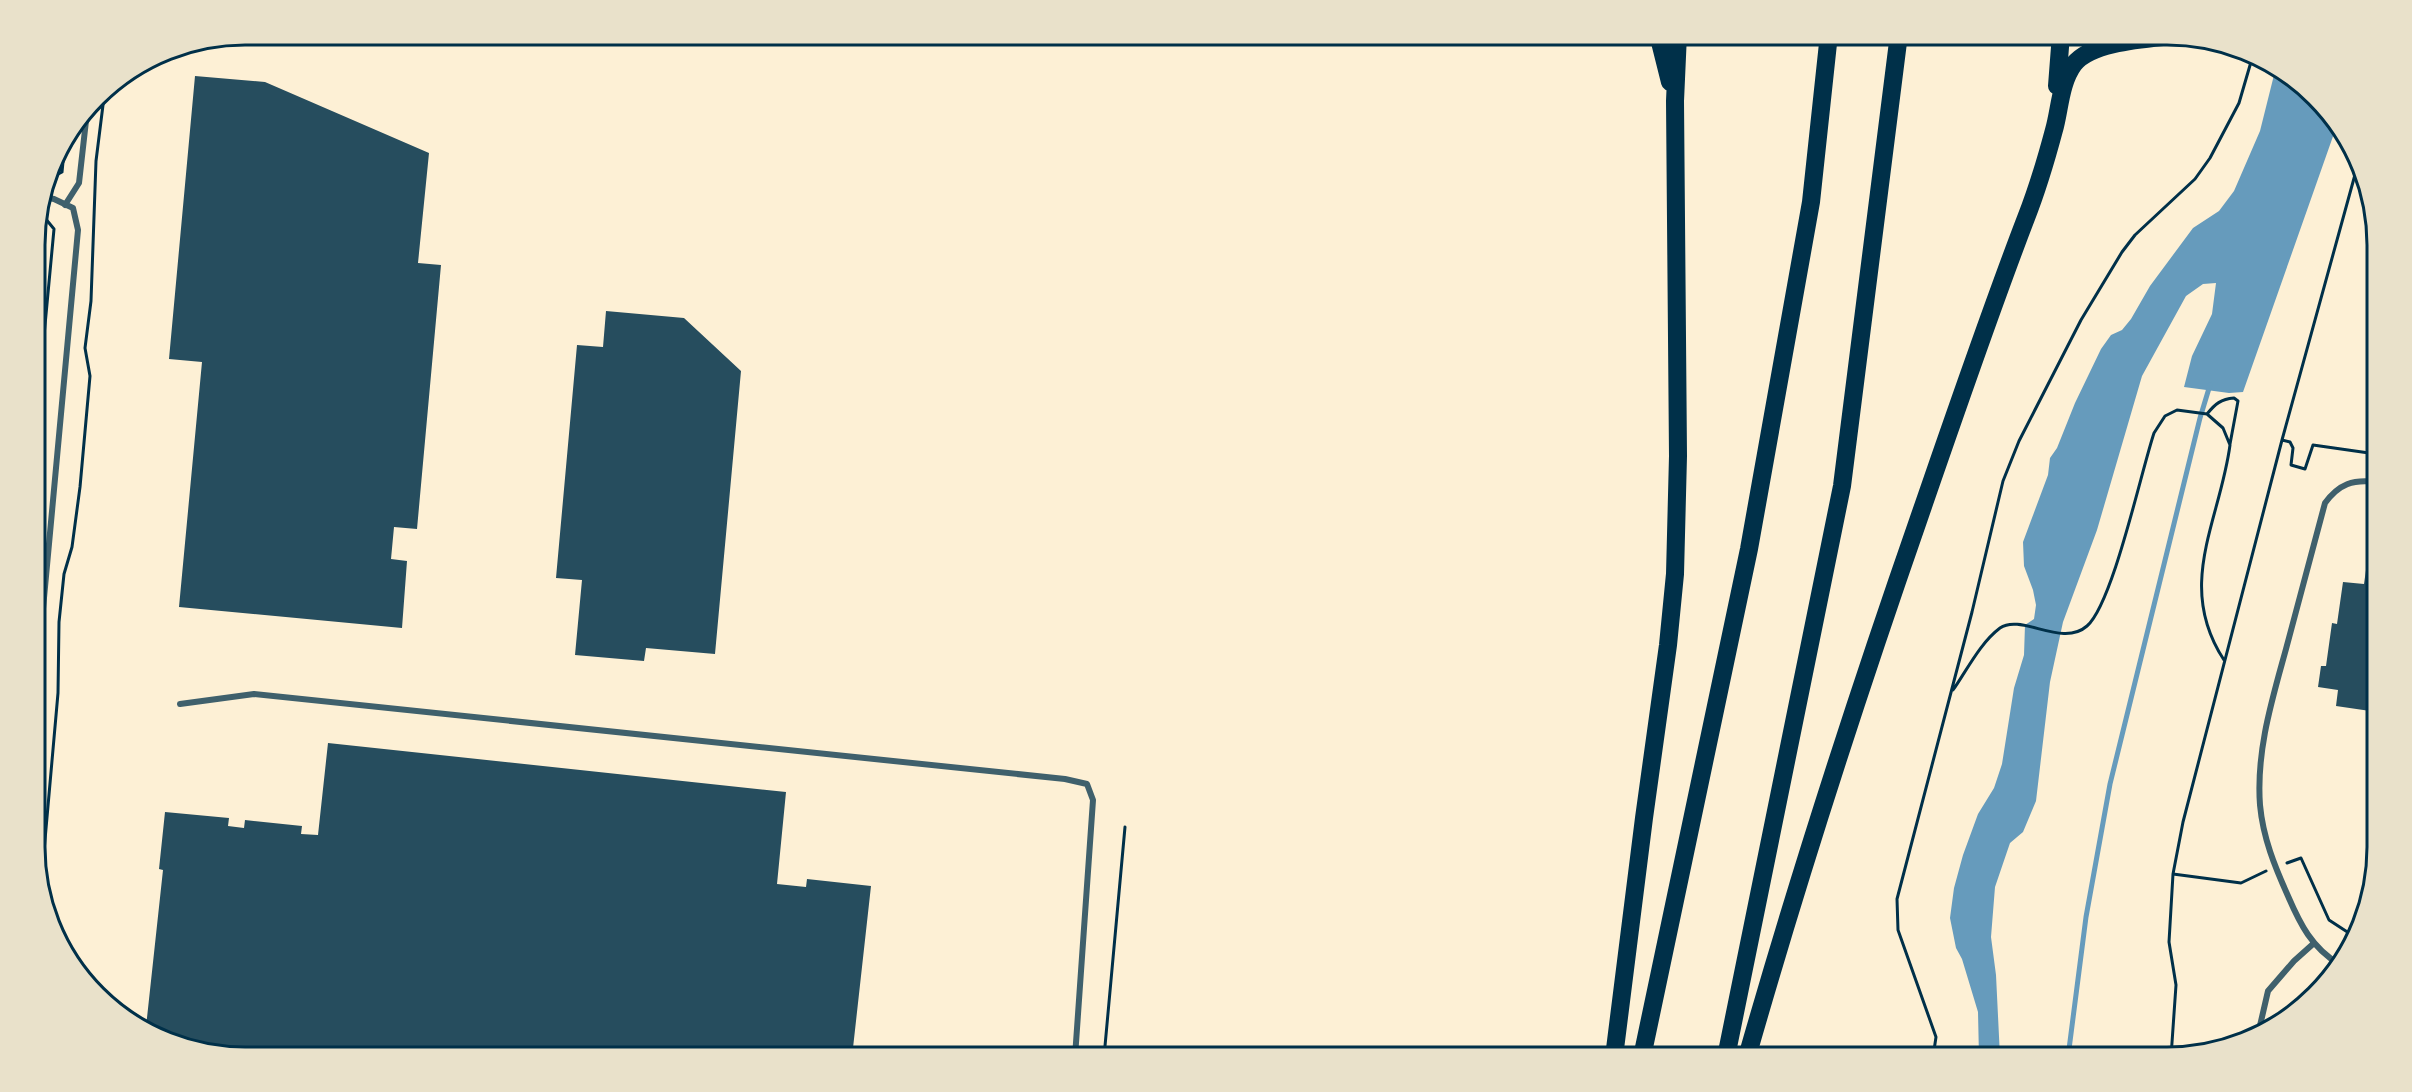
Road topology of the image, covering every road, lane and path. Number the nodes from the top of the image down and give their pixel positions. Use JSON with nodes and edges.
{"nodes":[{"id":1,"x":1661,"y":45,"type":"edge"},
{"id":2,"x":1678,"y":45,"type":"edge"},
{"id":3,"x":1828,"y":45,"type":"edge"},
{"id":4,"x":1898,"y":45,"type":"edge"},
{"id":5,"x":2060,"y":45,"type":"edge"},
{"id":6,"x":2117,"y":45,"type":"edge"},
{"id":7,"x":2250,"y":64,"type":"edge"},
{"id":8,"x":1675,"y":101,"type":"junction"},
{"id":9,"x":103,"y":105,"type":"edge"},
{"id":10,"x":86,"y":123,"type":"edge"},
{"id":11,"x":2047,"y":153,"type":"junction"},
{"id":12,"x":2354,"y":177,"type":"edge"},
{"id":13,"x":51,"y":198,"type":"edge"},
{"id":14,"x":65,"y":204,"type":"junction"},
{"id":15,"x":47,"y":220,"type":"edge"},
{"id":16,"x":45,"y":325,"type":"edge"},
{"id":17,"x":2207,"y":414,"type":"junction"},
{"id":18,"x":2282,"y":440,"type":"junction"},
{"id":19,"x":2230,"y":445,"type":"junction"},
{"id":20,"x":2367,"y":453,"type":"edge"},
{"id":21,"x":2367,"y":482,"type":"edge"},
{"id":22,"x":45,"y":587,"type":"edge"},
{"id":23,"x":2224,"y":660,"type":"junction"},
{"id":24,"x":1950,"y":694,"type":"junction"},
{"id":25,"x":180,"y":704,"type":"dead end"},
{"id":26,"x":1125,"y":827,"type":"dead end"},
{"id":27,"x":45,"y":840,"type":"edge"},
{"id":28,"x":2274,"y":867,"type":"junction"},
{"id":29,"x":2172,"y":874,"type":"junction"},
{"id":30,"x":2347,"y":932,"type":"edge"},
{"id":31,"x":2313,"y":944,"type":"junction"},
{"id":32,"x":2332,"y":960,"type":"edge"},
{"id":33,"x":2261,"y":1023,"type":"edge"},
{"id":34,"x":1075,"y":1047,"type":"edge"},
{"id":35,"x":1105,"y":1047,"type":"edge"},
{"id":36,"x":1615,"y":1047,"type":"edge"},
{"id":37,"x":1644,"y":1047,"type":"edge"},
{"id":38,"x":1728,"y":1047,"type":"edge"},
{"id":39,"x":1750,"y":1047,"type":"edge"},
{"id":40,"x":1935,"y":1047,"type":"edge"},
{"id":41,"x":2172,"y":1047,"type":"edge"}],
"edges":[{"from":1,"to":8,"type":"highway"},
{"from":2,"to":8,"type":"highway"},
{"from":3,"to":37,"type":"highway"},
{"from":4,"to":38,"type":"highway"},
{"from":5,"to":11,"type":"highway"},
{"from":6,"to":11,"type":"highway"},
{"from":7,"to":24,"type":"path"},
{"from":8,"to":36,"type":"highway"},
{"from":9,"to":27,"type":"path"},
{"from":10,"to":14,"type":"street"},
{"from":11,"to":39,"type":"highway"},
{"from":12,"to":18,"type":"path"},
{"from":13,"to":14,"type":"street"},
{"from":14,"to":22,"type":"street"},
{"from":15,"to":16,"type":"path"},
{"from":17,"to":19,"type":"path"},
{"from":17,"to":19,"type":"path"},
{"from":17,"to":24,"type":"path"},
{"from":18,"to":20,"type":"path"},
{"from":18,"to":23,"type":"path"},
{"from":19,"to":23,"type":"path"},
{"from":21,"to":28,"type":"street"},
{"from":23,"to":29,"type":"path"},
{"from":24,"to":40,"type":"path"},
{"from":25,"to":34,"type":"street"},
{"from":26,"to":35,"type":"path"},
{"from":28,"to":29,"type":"path"},
{"from":28,"to":30,"type":"path"},
{"from":28,"to":31,"type":"street"},
{"from":29,"to":41,"type":"path"},
{"from":31,"to":32,"type":"street"},
{"from":31,"to":33,"type":"street"}]}
